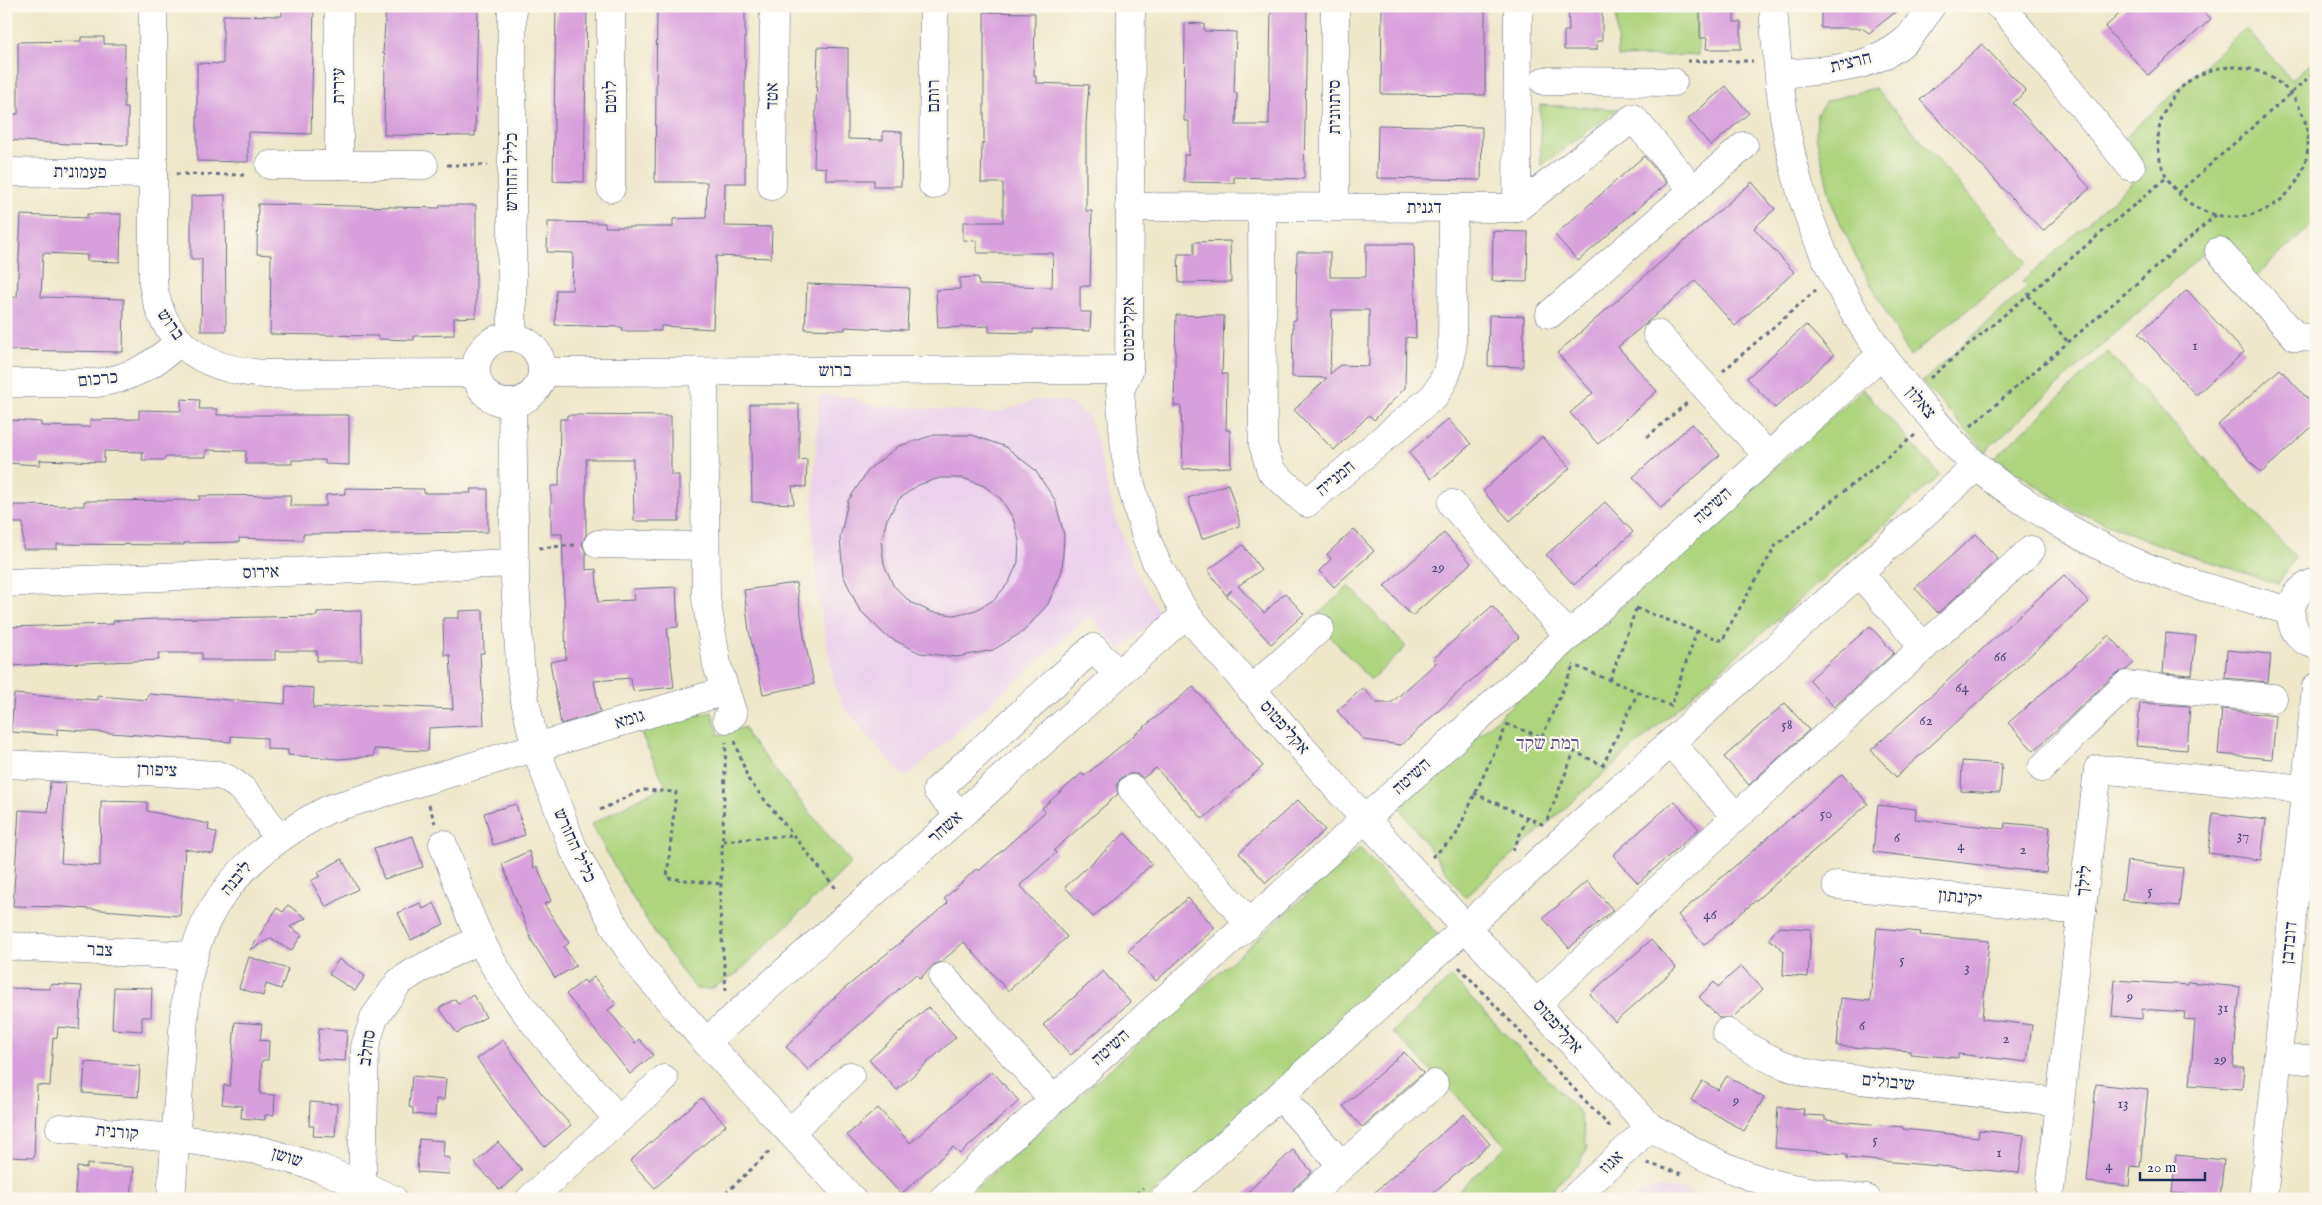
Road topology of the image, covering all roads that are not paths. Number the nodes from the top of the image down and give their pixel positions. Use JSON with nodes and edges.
{"nodes":[{"id":1,"x":153,"y":6,"type":"edge"},
{"id":2,"x":339,"y":6,"type":"edge"},
{"id":3,"x":512,"y":6,"type":"edge"},
{"id":4,"x":611,"y":6,"type":"edge"},
{"id":5,"x":774,"y":6,"type":"edge"},
{"id":6,"x":934,"y":6,"type":"edge"},
{"id":7,"x":1130,"y":6,"type":"edge"},
{"id":8,"x":1335,"y":6,"type":"edge"},
{"id":9,"x":1518,"y":6,"type":"edge"},
{"id":10,"x":1773,"y":6,"type":"edge"},
{"id":11,"x":1932,"y":6,"type":"edge"},
{"id":12,"x":2002,"y":7,"type":"edge"},
{"id":13,"x":1779,"y":67,"type":"junction"},
{"id":14,"x":1544,"y":81,"type":"dead end"},
{"id":15,"x":1632,"y":82,"type":"junction"},
{"id":16,"x":1673,"y":82,"type":"road end"},
{"id":17,"x":1633,"y":118,"type":"junction"},
{"id":18,"x":1744,"y":146,"type":"dead end"},
{"id":19,"x":270,"y":165,"type":"road end"},
{"id":20,"x":339,"y":165,"type":"junction"},
{"id":21,"x":424,"y":165,"type":"road end"},
{"id":22,"x":2132,"y":168,"type":"dead end"},
{"id":23,"x":6,"y":172,"type":"edge"},
{"id":24,"x":153,"y":174,"type":"junction"},
{"id":25,"x":933,"y":185,"type":"dead end"},
{"id":26,"x":772,"y":186,"type":"dead end"},
{"id":27,"x":611,"y":188,"type":"dead end"},
{"id":28,"x":1693,"y":190,"type":"junction"},
{"id":29,"x":1130,"y":207,"type":"junction"},
{"id":30,"x":1262,"y":207,"type":"junction"},
{"id":31,"x":1335,"y":207,"type":"junction"},
{"id":32,"x":1453,"y":208,"type":"junction"},
{"id":33,"x":1517,"y":208,"type":"junction"},
{"id":34,"x":2219,"y":250,"type":"dead end"},
{"id":35,"x":1550,"y":314,"type":"dead end"},
{"id":36,"x":1657,"y":334,"type":"dead end"},
{"id":37,"x":512,"y":337,"type":"junction"},
{"id":38,"x":2316,"y":338,"type":"edge"},
{"id":39,"x":179,"y":342,"type":"junction"},
{"id":40,"x":1881,"y":355,"type":"junction"},
{"id":41,"x":1128,"y":370,"type":"junction"},
{"id":42,"x":542,"y":372,"type":"junction"},
{"id":43,"x":704,"y":372,"type":"junction"},
{"id":44,"x":476,"y":373,"type":"junction"},
{"id":45,"x":6,"y":383,"type":"edge"},
{"id":46,"x":512,"y":402,"type":"junction"},
{"id":47,"x":1768,"y":456,"type":"junction"},
{"id":48,"x":1977,"y":466,"type":"junction"},
{"id":49,"x":1452,"y":504,"type":"dead end"},
{"id":50,"x":598,"y":544,"type":"road end"},
{"id":51,"x":705,"y":546,"type":"junction"},
{"id":52,"x":2031,"y":550,"type":"dead end"},
{"id":53,"x":515,"y":556,"type":"junction"},
{"id":54,"x":1859,"y":573,"type":"junction"},
{"id":55,"x":2316,"y":582,"type":"edge"},
{"id":56,"x":6,"y":583,"type":"edge"},
{"id":57,"x":2290,"y":611,"type":"junction"},
{"id":58,"x":1186,"y":614,"type":"junction"},
{"id":59,"x":1320,"y":628,"type":"dead end"},
{"id":60,"x":1568,"y":636,"type":"junction"},
{"id":61,"x":2316,"y":645,"type":"edge"},
{"id":62,"x":1924,"y":647,"type":"junction"},
{"id":63,"x":1118,"y":674,"type":"junction"},
{"id":64,"x":2316,"y":687,"type":"edge"},
{"id":65,"x":1251,"y":690,"type":"junction"},
{"id":66,"x":725,"y":691,"type":"junction"},
{"id":67,"x":2273,"y":698,"type":"dead end"},
{"id":68,"x":727,"y":719,"type":"road end"},
{"id":69,"x":2080,"y":729,"type":"junction"},
{"id":70,"x":1671,"y":743,"type":"junction"},
{"id":71,"x":536,"y":749,"type":"junction"},
{"id":72,"x":6,"y":764,"type":"edge"},
{"id":73,"x":2042,"y":768,"type":"dead end"},
{"id":74,"x":2098,"y":769,"type":"junction"},
{"id":75,"x":1132,"y":789,"type":"dead end"},
{"id":76,"x":2308,"y":799,"type":"edge"},
{"id":77,"x":960,"y":815,"type":"junction"},
{"id":78,"x":1736,"y":818,"type":"junction"},
{"id":79,"x":1365,"y":819,"type":"junction"},
{"id":80,"x":278,"y":839,"type":"junction"},
{"id":81,"x":443,"y":844,"type":"road end"},
{"id":82,"x":1837,"y":885,"type":"dead end"},
{"id":83,"x":2082,"y":911,"type":"junction"},
{"id":84,"x":1249,"y":923,"type":"junction"},
{"id":85,"x":1467,"y":927,"type":"junction"},
{"id":86,"x":480,"y":939,"type":"junction"},
{"id":87,"x":6,"y":946,"type":"edge"},
{"id":88,"x":193,"y":956,"type":"junction"},
{"id":89,"x":942,"y":977,"type":"dead end"},
{"id":90,"x":1537,"y":1003,"type":"junction"},
{"id":91,"x":1726,"y":1032,"type":"dead end"},
{"id":92,"x":706,"y":1042,"type":"junction"},
{"id":93,"x":2278,"y":1057,"type":"junction"},
{"id":94,"x":2316,"y":1061,"type":"edge"},
{"id":95,"x":850,"y":1076,"type":"dead end"},
{"id":96,"x":664,"y":1079,"type":"dead end"},
{"id":97,"x":1434,"y":1084,"type":"dead end"},
{"id":98,"x":1280,"y":1096,"type":"junction"},
{"id":99,"x":1053,"y":1099,"type":"junction"},
{"id":100,"x":2060,"y":1102,"type":"junction"},
{"id":101,"x":618,"y":1120,"type":"junction"},
{"id":102,"x":1650,"y":1127,"type":"junction"},
{"id":103,"x":60,"y":1128,"type":"dead end"},
{"id":104,"x":790,"y":1132,"type":"junction"},
{"id":105,"x":175,"y":1138,"type":"junction"},
{"id":106,"x":1342,"y":1165,"type":"junction"},
{"id":107,"x":362,"y":1185,"type":"junction"},
{"id":108,"x":171,"y":1199,"type":"edge"},
{"id":109,"x":393,"y":1199,"type":"edge"},
{"id":110,"x":530,"y":1199,"type":"edge"},
{"id":111,"x":852,"y":1199,"type":"edge"},
{"id":112,"x":943,"y":1199,"type":"edge"},
{"id":113,"x":1165,"y":1199,"type":"edge"},
{"id":114,"x":1305,"y":1199,"type":"edge"},
{"id":115,"x":1573,"y":1199,"type":"edge"},
{"id":116,"x":1867,"y":1199,"type":"edge"},
{"id":117,"x":2049,"y":1199,"type":"edge"},
{"id":118,"x":2263,"y":1199,"type":"edge"}],
"edges":[{"from":1,"to":24,"type":"street","name":"ברוש"},
{"from":2,"to":20,"type":"street","name":"עירית"},
{"from":3,"to":37,"type":"street","name":"כליל החורש"},
{"from":4,"to":27,"type":"street","name":"לוטם"},
{"from":5,"to":26,"type":"street","name":"אטד"},
{"from":6,"to":25,"type":"street","name":"רותם"},
{"from":7,"to":29,"type":"street","name":"אקליפטוס"},
{"from":8,"to":31,"type":"street","name":"סיתוונית"},
{"from":9,"to":33,"type":"street"},
{"from":10,"to":13,"type":"street","name":"צאלון"},
{"from":11,"to":13,"type":"street","name":"חרצית"},
{"from":12,"to":22,"type":"street"},
{"from":13,"to":40,"type":"street","name":"צאלון"},
{"from":14,"to":15,"type":"street"},
{"from":15,"to":16,"type":"street"},
{"from":15,"to":17,"type":"street"},
{"from":17,"to":28,"type":"street"},
{"from":17,"to":33,"type":"street"},
{"from":18,"to":28,"type":"street"},
{"from":19,"to":20,"type":"street"},
{"from":20,"to":21,"type":"street"},
{"from":23,"to":24,"type":"street","name":"פעמונית"},
{"from":24,"to":39,"type":"street","name":"ברוש"},
{"from":28,"to":35,"type":"street"},
{"from":29,"to":30,"type":"street","name":"דגנית"},
{"from":29,"to":41,"type":"street","name":"אקליפטוס"},
{"from":30,"to":31,"type":"street","name":"דגנית"},
{"from":30,"to":32,"type":"street","name":"חמנייה"},
{"from":31,"to":32,"type":"street","name":"דגנית"},
{"from":32,"to":33,"type":"street","name":"דגנית"},
{"from":34,"to":38,"type":"street"},
{"from":36,"to":47,"type":"street"},
{"from":37,"to":42,"type":"street"},
{"from":37,"to":44,"type":"street"},
{"from":39,"to":44,"type":"street","name":"ברוש"},
{"from":39,"to":45,"type":"street","name":"כרכום"},
{"from":40,"to":47,"type":"street","name":"השיטה"},
{"from":40,"to":48,"type":"street","name":"צאלון"},
{"from":41,"to":43,"type":"street","name":"ברוש"},
{"from":41,"to":58,"type":"street","name":"אקליפטוס"},
{"from":42,"to":43,"type":"street","name":"ברוש"},
{"from":42,"to":46,"type":"street"},
{"from":43,"to":51,"type":"street"},
{"from":44,"to":46,"type":"street"},
{"from":46,"to":53,"type":"street","name":"כליל החורש"},
{"from":47,"to":60,"type":"street","name":"השיטה"},
{"from":48,"to":54,"type":"street"},
{"from":48,"to":57,"type":"street","name":"צאלון"},
{"from":49,"to":60,"type":"street"},
{"from":50,"to":51,"type":"street"},
{"from":51,"to":66,"type":"street"},
{"from":52,"to":62,"type":"street"},
{"from":53,"to":56,"type":"street","name":"אירוס"},
{"from":53,"to":71,"type":"street","name":"כליל החורש"},
{"from":54,"to":62,"type":"street"},
{"from":54,"to":70,"type":"street"},
{"from":55,"to":57,"type":"street"},
{"from":57,"to":61,"type":"street"},
{"from":58,"to":63,"type":"street","name":"אשחר"},
{"from":58,"to":65,"type":"street","name":"אקליפטוס"},
{"from":59,"to":65,"type":"street"},
{"from":60,"to":79,"type":"street","name":"השיטה"},
{"from":62,"to":78,"type":"street"},
{"from":63,"to":77,"type":"street","name":"אשחר"},
{"from":63,"to":77,"type":"street"},
{"from":64,"to":76,"type":"street","name":"דובדבן"},
{"from":65,"to":79,"type":"street","name":"אקליפטוס"},
{"from":66,"to":68,"type":"street"},
{"from":66,"to":71,"type":"street","name":"גומא"},
{"from":67,"to":69,"type":"street"},
{"from":69,"to":73,"type":"street"},
{"from":69,"to":74,"type":"street"},
{"from":70,"to":78,"type":"street"},
{"from":70,"to":85,"type":"street"},
{"from":71,"to":80,"type":"street","name":"ליבנה"},
{"from":71,"to":92,"type":"street","name":"כליל החורש"},
{"from":72,"to":80,"type":"street","name":"ציפורן"},
{"from":74,"to":76,"type":"street"},
{"from":74,"to":83,"type":"street","name":"לילך"},
{"from":75,"to":84,"type":"street"},
{"from":76,"to":93,"type":"street","name":"דובדבן"},
{"from":77,"to":92,"type":"street","name":"אשחר"},
{"from":78,"to":90,"type":"street"},
{"from":79,"to":84,"type":"street","name":"השיטה"},
{"from":79,"to":85,"type":"street","name":"אקליפטוס"},
{"from":80,"to":88,"type":"street","name":"ליבנה"},
{"from":81,"to":86,"type":"street"},
{"from":82,"to":83,"type":"street","name":"יקינתון"},
{"from":83,"to":100,"type":"street","name":"לילך"},
{"from":84,"to":99,"type":"street","name":"השיטה"},
{"from":85,"to":90,"type":"street","name":"אקליפטוס"},
{"from":85,"to":98,"type":"street"},
{"from":86,"to":101,"type":"street"},
{"from":86,"to":107,"type":"street","name":"סחלב"},
{"from":87,"to":88,"type":"street","name":"צבר"},
{"from":88,"to":105,"type":"street","name":"ליבנה"},
{"from":89,"to":99,"type":"street"},
{"from":90,"to":102,"type":"street","name":"אקליפטוס"},
{"from":91,"to":100,"type":"street","name":"שיבולים"},
{"from":92,"to":104,"type":"street","name":"כליל החורש"},
{"from":93,"to":94,"type":"street"},
{"from":93,"to":118,"type":"street","name":"דובדבן"},
{"from":95,"to":104,"type":"street"},
{"from":96,"to":101,"type":"street"},
{"from":97,"to":106,"type":"street"},
{"from":98,"to":106,"type":"street"},
{"from":98,"to":113,"type":"street"},
{"from":99,"to":112,"type":"street","name":"השיטה"},
{"from":100,"to":117,"type":"street","name":"לילך"},
{"from":101,"to":110,"type":"street"},
{"from":102,"to":115,"type":"street","name":"אגוז"},
{"from":102,"to":116,"type":"street","name":"אקליפטוס"},
{"from":103,"to":105,"type":"street","name":"קורנית"},
{"from":104,"to":111,"type":"street","name":"כליל החורש"},
{"from":105,"to":107,"type":"street","name":"שושן"},
{"from":105,"to":108,"type":"street","name":"ליבנה"},
{"from":106,"to":114,"type":"street"},
{"from":107,"to":109,"type":"street","name":"שושן"}]}
